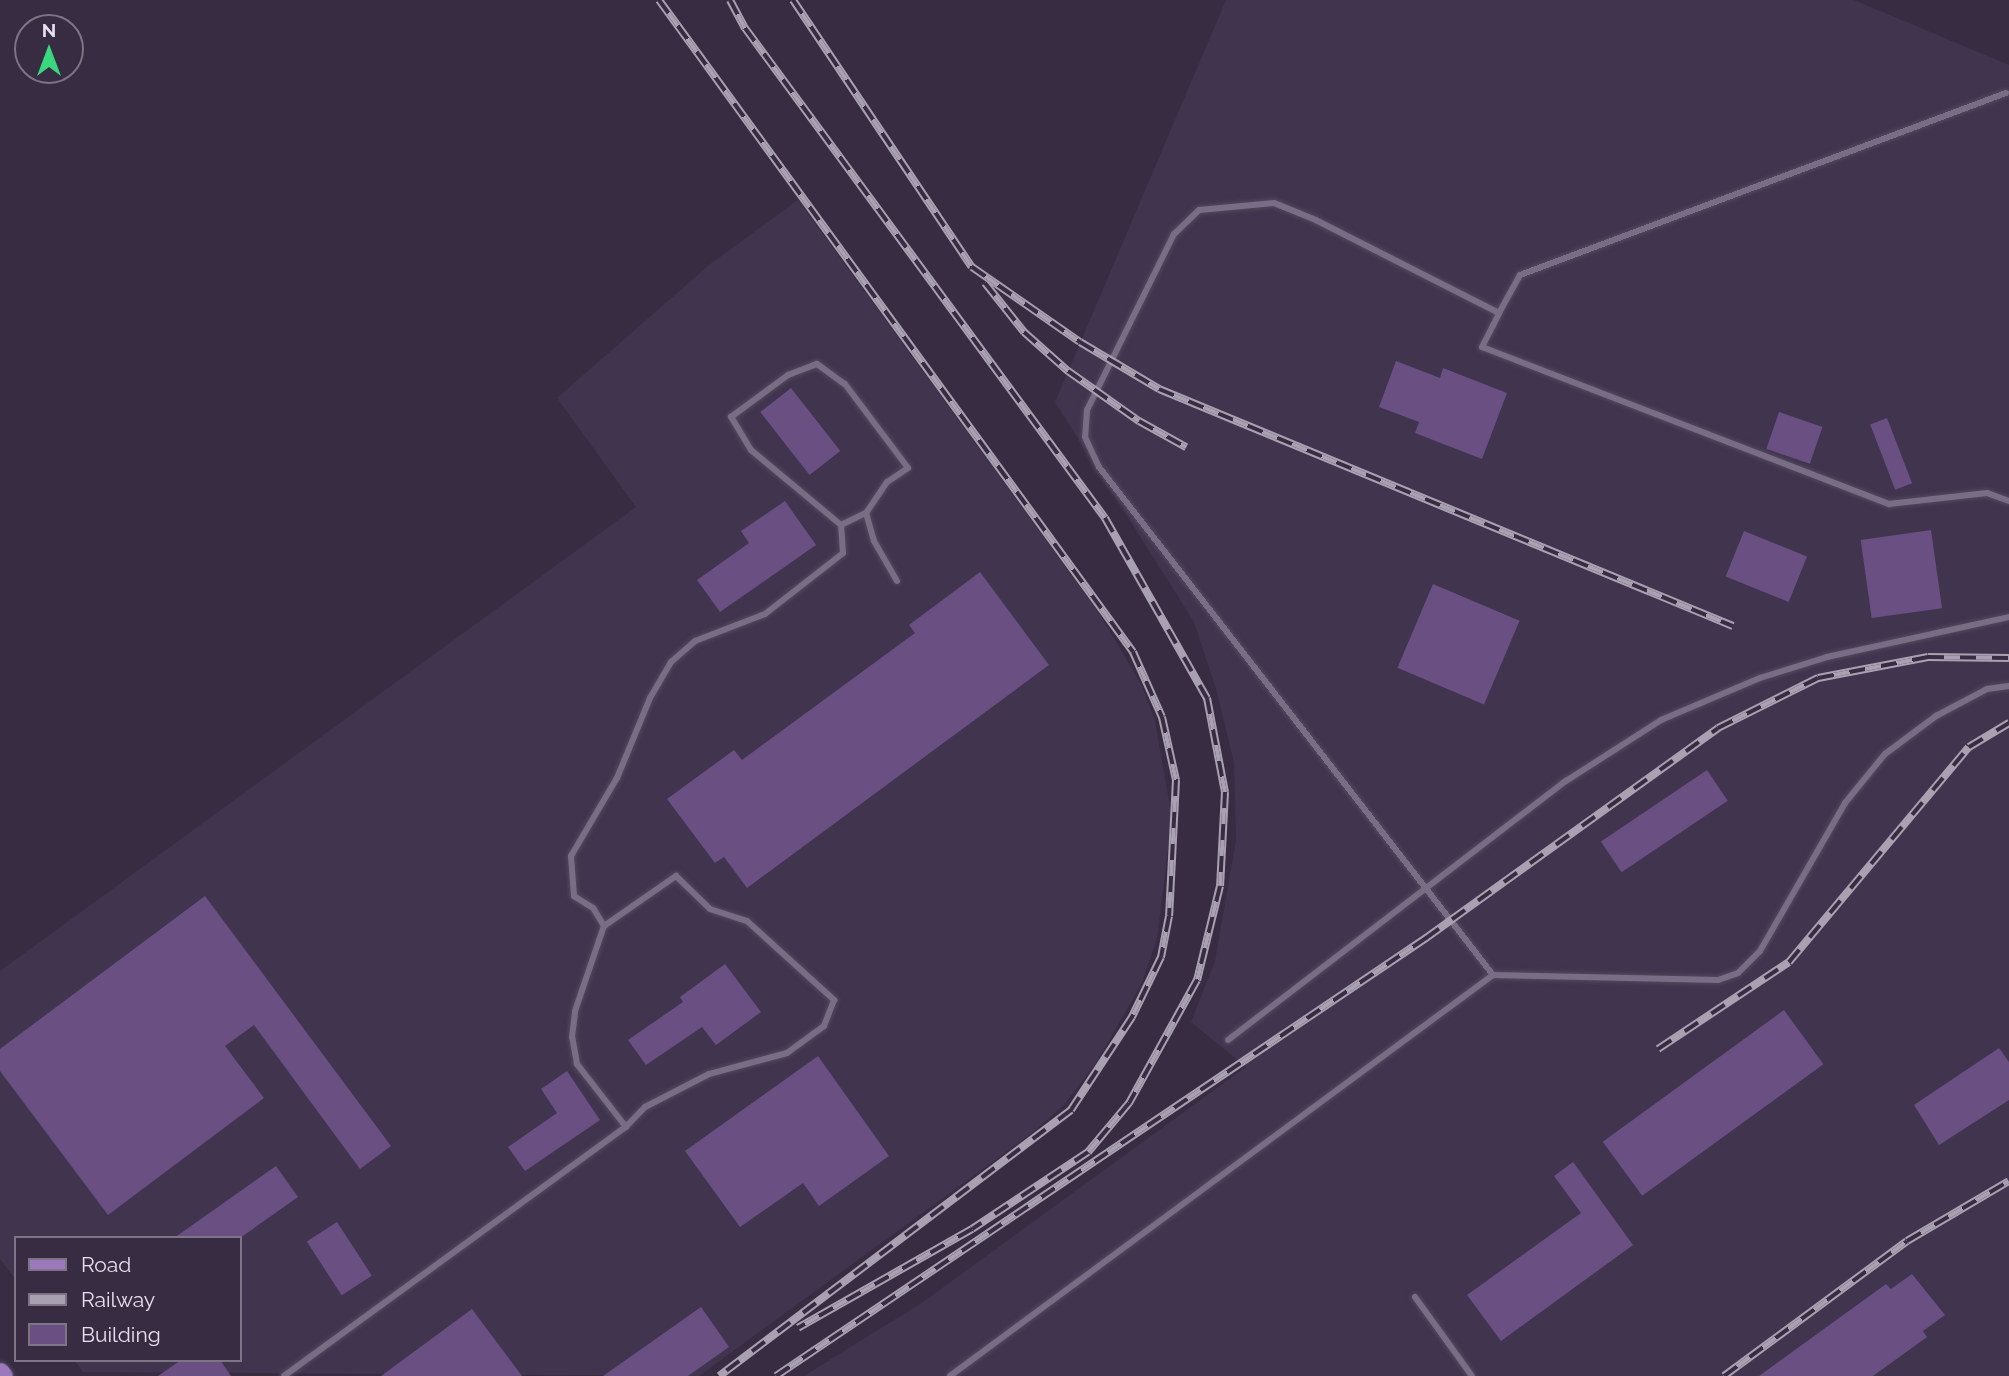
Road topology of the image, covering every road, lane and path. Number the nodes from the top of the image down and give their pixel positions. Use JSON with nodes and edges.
{"nodes":[{"id":1,"x":2006,"y":93,"type":"dead end"},
{"id":2,"x":1499,"y":313,"type":"junction"},
{"id":3,"x":2009,"y":501,"type":"edge"},
{"id":4,"x":866,"y":513,"type":"junction"},
{"id":5,"x":841,"y":525,"type":"junction"},
{"id":6,"x":897,"y":581,"type":"dead end"},
{"id":7,"x":2009,"y":617,"type":"edge"},
{"id":8,"x":2009,"y":686,"type":"edge"},
{"id":9,"x":1427,"y":887,"type":"junction"},
{"id":10,"x":604,"y":926,"type":"junction"},
{"id":11,"x":1493,"y":975,"type":"junction"},
{"id":12,"x":1228,"y":1040,"type":"dead end"},
{"id":13,"x":626,"y":1127,"type":"junction"},
{"id":14,"x":1415,"y":1297,"type":"dead end"},
{"id":15,"x":284,"y":1376,"type":"edge"},
{"id":16,"x":950,"y":1376,"type":"edge"},
{"id":17,"x":1472,"y":1376,"type":"edge"}],
"edges":[{"from":1,"to":2,"type":"lane"},
{"from":2,"to":3,"type":"lane"},
{"from":2,"to":9,"type":"lane"},
{"from":4,"to":5,"type":"lane"},
{"from":4,"to":5,"type":"lane"},
{"from":4,"to":6,"type":"lane"},
{"from":5,"to":10,"type":"lane"},
{"from":7,"to":9,"type":"lane"},
{"from":8,"to":11,"type":"lane"},
{"from":9,"to":11,"type":"lane"},
{"from":9,"to":12,"type":"lane"},
{"from":10,"to":13,"type":"lane"},
{"from":10,"to":13,"type":"lane"},
{"from":11,"to":16,"type":"lane"},
{"from":13,"to":15,"type":"lane"},
{"from":14,"to":17,"type":"lane"}]}
